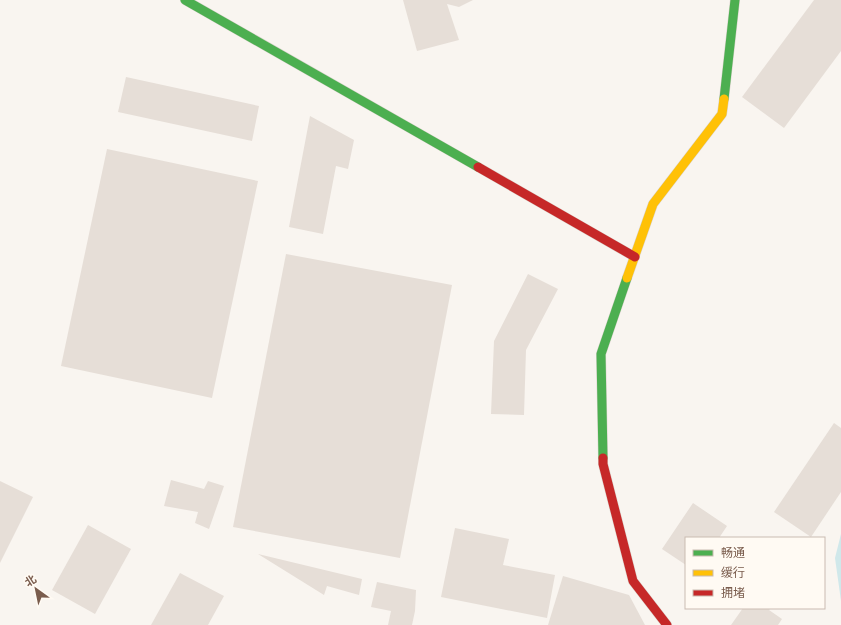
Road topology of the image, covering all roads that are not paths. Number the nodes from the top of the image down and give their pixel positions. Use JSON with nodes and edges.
{"nodes":[{"id":1,"x":185,"y":0,"type":"edge"},
{"id":2,"x":735,"y":0,"type":"edge"},
{"id":3,"x":635,"y":257,"type":"junction"},
{"id":4,"x":666,"y":625,"type":"edge"}],
"edges":[{"from":1,"to":3,"type":"street"},
{"from":2,"to":3,"type":"street"},
{"from":3,"to":4,"type":"street"}]}
